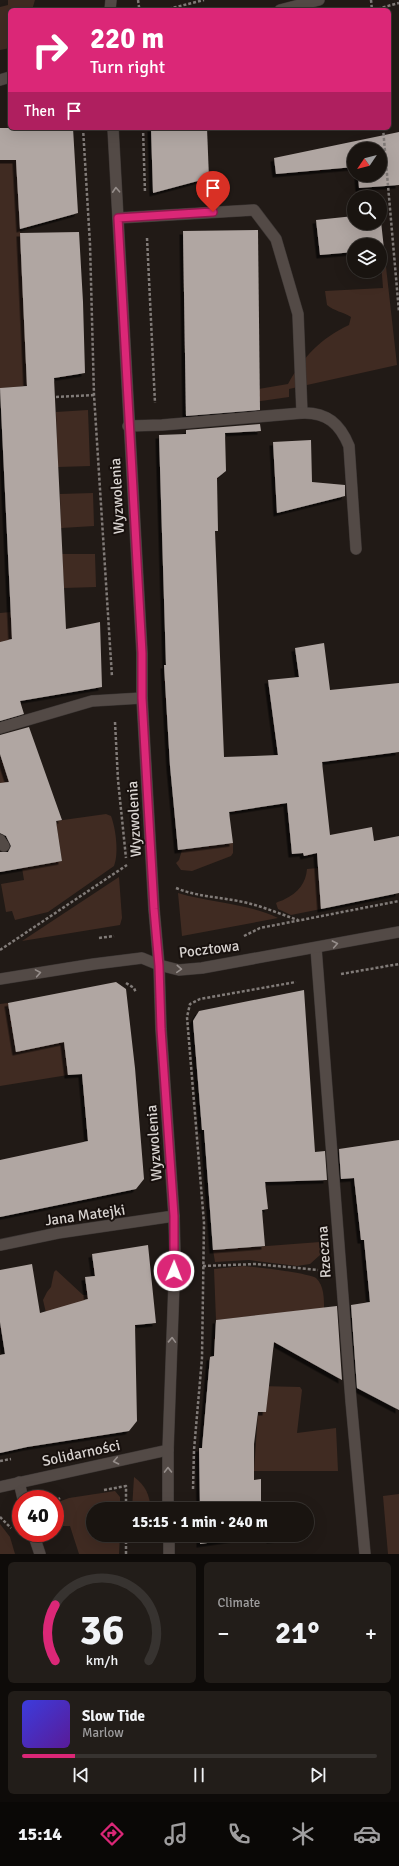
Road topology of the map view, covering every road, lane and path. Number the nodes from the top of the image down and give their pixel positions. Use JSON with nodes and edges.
{"nodes":[{"id":1,"x":204,"y":0,"type":"edge"},
{"id":2,"x":319,"y":0,"type":"edge"},
{"id":3,"x":399,"y":3,"type":"edge"},
{"id":4,"x":172,"y":8,"type":"edge"},
{"id":5,"x":288,"y":8,"type":"edge"},
{"id":6,"x":380,"y":8,"type":"edge"},
{"id":7,"x":83,"y":130,"type":"edge"},
{"id":8,"x":113,"y":130,"type":"edge"},
{"id":9,"x":143,"y":130,"type":"edge"},
{"id":10,"x":383,"y":130,"type":"edge"},
{"id":11,"x":146,"y":216,"type":"junction"},
{"id":12,"x":118,"y":218,"type":"junction"},
{"id":13,"x":399,"y":312,"type":"edge"},
{"id":14,"x":94,"y":396,"type":"junction"},
{"id":15,"x":56,"y":397,"type":"dead end"},
{"id":16,"x":302,"y":412,"type":"junction"},
{"id":17,"x":156,"y":425,"type":"junction"},
{"id":18,"x":128,"y":426,"type":"junction"},
{"id":19,"x":356,"y":549,"type":"dead end"},
{"id":20,"x":142,"y":698,"type":"junction"},
{"id":21,"x":113,"y":699,"type":"junction"},
{"id":22,"x":0,"y":728,"type":"edge"},
{"id":23,"x":127,"y":865,"type":"junction"},
{"id":24,"x":128,"y":873,"type":"dead end"},
{"id":25,"x":174,"y":887,"type":"dead end"},
{"id":26,"x":399,"y":901,"type":"edge"},
{"id":27,"x":299,"y":920,"type":"junction"},
{"id":28,"x":399,"y":932,"type":"edge"},
{"id":29,"x":239,"y":939,"type":"dead end"},
{"id":30,"x":316,"y":948,"type":"junction"},
{"id":31,"x":0,"y":950,"type":"edge"},
{"id":32,"x":399,"y":964,"type":"edge"},
{"id":33,"x":159,"y":966,"type":"junction"},
{"id":34,"x":0,"y":979,"type":"edge"},
{"id":35,"x":319,"y":979,"type":"junction"},
{"id":36,"x":134,"y":988,"type":"dead end"},
{"id":37,"x":137,"y":995,"type":"dead end"},
{"id":38,"x":174,"y":1216,"type":"junction"},
{"id":39,"x":0,"y":1245,"type":"edge"},
{"id":40,"x":203,"y":1266,"type":"junction"},
{"id":41,"x":310,"y":1270,"type":"dead end"},
{"id":42,"x":168,"y":1450,"type":"junction"},
{"id":43,"x":19,"y":1458,"type":"dead end"},
{"id":44,"x":0,"y":1461,"type":"edge"},
{"id":45,"x":19,"y":1482,"type":"junction"},
{"id":46,"x":0,"y":1487,"type":"edge"},
{"id":47,"x":21,"y":1490,"type":"edge"},
{"id":48,"x":103,"y":1490,"type":"dead end"},
{"id":49,"x":193,"y":1494,"type":"dead end"},
{"id":50,"x":126,"y":1502,"type":"edge"},
{"id":51,"x":168,"y":1502,"type":"edge"},
{"id":52,"x":36,"y":1542,"type":"edge"},
{"id":53,"x":126,"y":1542,"type":"edge"},
{"id":54,"x":169,"y":1542,"type":"edge"},
{"id":55,"x":40,"y":1554,"type":"edge"},
{"id":56,"x":126,"y":1554,"type":"edge"},
{"id":57,"x":169,"y":1554,"type":"edge"},
{"id":58,"x":365,"y":1554,"type":"edge"}],
"edges":[{"from":1,"to":4,"type":"path"},
{"from":2,"to":5,"type":"street"},
{"from":3,"to":6,"type":"path"},
{"from":7,"to":14,"type":"path"},
{"from":12,"to":8,"type":"street","name":"Wyzwolenia","one_way":true},
{"from":9,"to":11,"type":"path"},
{"from":10,"to":13,"type":"path"},
{"from":11,"to":12,"type":"street"},
{"from":11,"to":16,"type":"street"},
{"from":11,"to":17,"type":"path"},
{"from":12,"to":18,"type":"street","name":"Wyzwolenia"},
{"from":14,"to":15,"type":"path"},
{"from":14,"to":21,"type":"path"},
{"from":16,"to":17,"type":"street"},
{"from":16,"to":19,"type":"street"},
{"from":17,"to":18,"type":"street"},
{"from":18,"to":20,"type":"street","name":"Wyzwolenia"},
{"from":20,"to":21,"type":"street"},
{"from":20,"to":33,"type":"street","name":"Wyzwolenia"},
{"from":21,"to":22,"type":"street"},
{"from":21,"to":23,"type":"path"},
{"from":23,"to":24,"type":"path"},
{"from":23,"to":31,"type":"path"},
{"from":25,"to":27,"type":"path"},
{"from":26,"to":27,"type":"path"},
{"from":27,"to":29,"type":"path"},
{"from":30,"to":28,"type":"street","name":"Pocztowa","one_way":true},
{"from":33,"to":30,"type":"street","name":"Pocztowa","one_way":true},
{"from":30,"to":35,"type":"street","name":"Rzeczna"},
{"from":32,"to":35,"type":"path"},
{"from":34,"to":33,"type":"street","name":"Pocztowa","one_way":true},
{"from":33,"to":38,"type":"street","name":"Wyzwolenia"},
{"from":35,"to":40,"type":"path"},
{"from":35,"to":58,"type":"street","name":"Rzeczna"},
{"from":36,"to":37,"type":"path"},
{"from":38,"to":39,"type":"street","name":"Jana Matejki"},
{"from":42,"to":38,"type":"street","name":"Wyzwolenia","one_way":true},
{"from":40,"to":41,"type":"path"},
{"from":40,"to":49,"type":"path"},
{"from":42,"to":45,"type":"street","name":"Solidarności","one_way":true},
{"from":51,"to":42,"type":"street","name":"Wyzwolenia","one_way":true},
{"from":43,"to":44,"type":"path"},
{"from":45,"to":46,"type":"street","name":"Solidarności"},
{"from":45,"to":47,"type":"street"},
{"from":48,"to":50,"type":"path"},
{"from":52,"to":55,"type":"street"},
{"from":53,"to":56,"type":"path"},
{"from":54,"to":57,"type":"street"}]}
